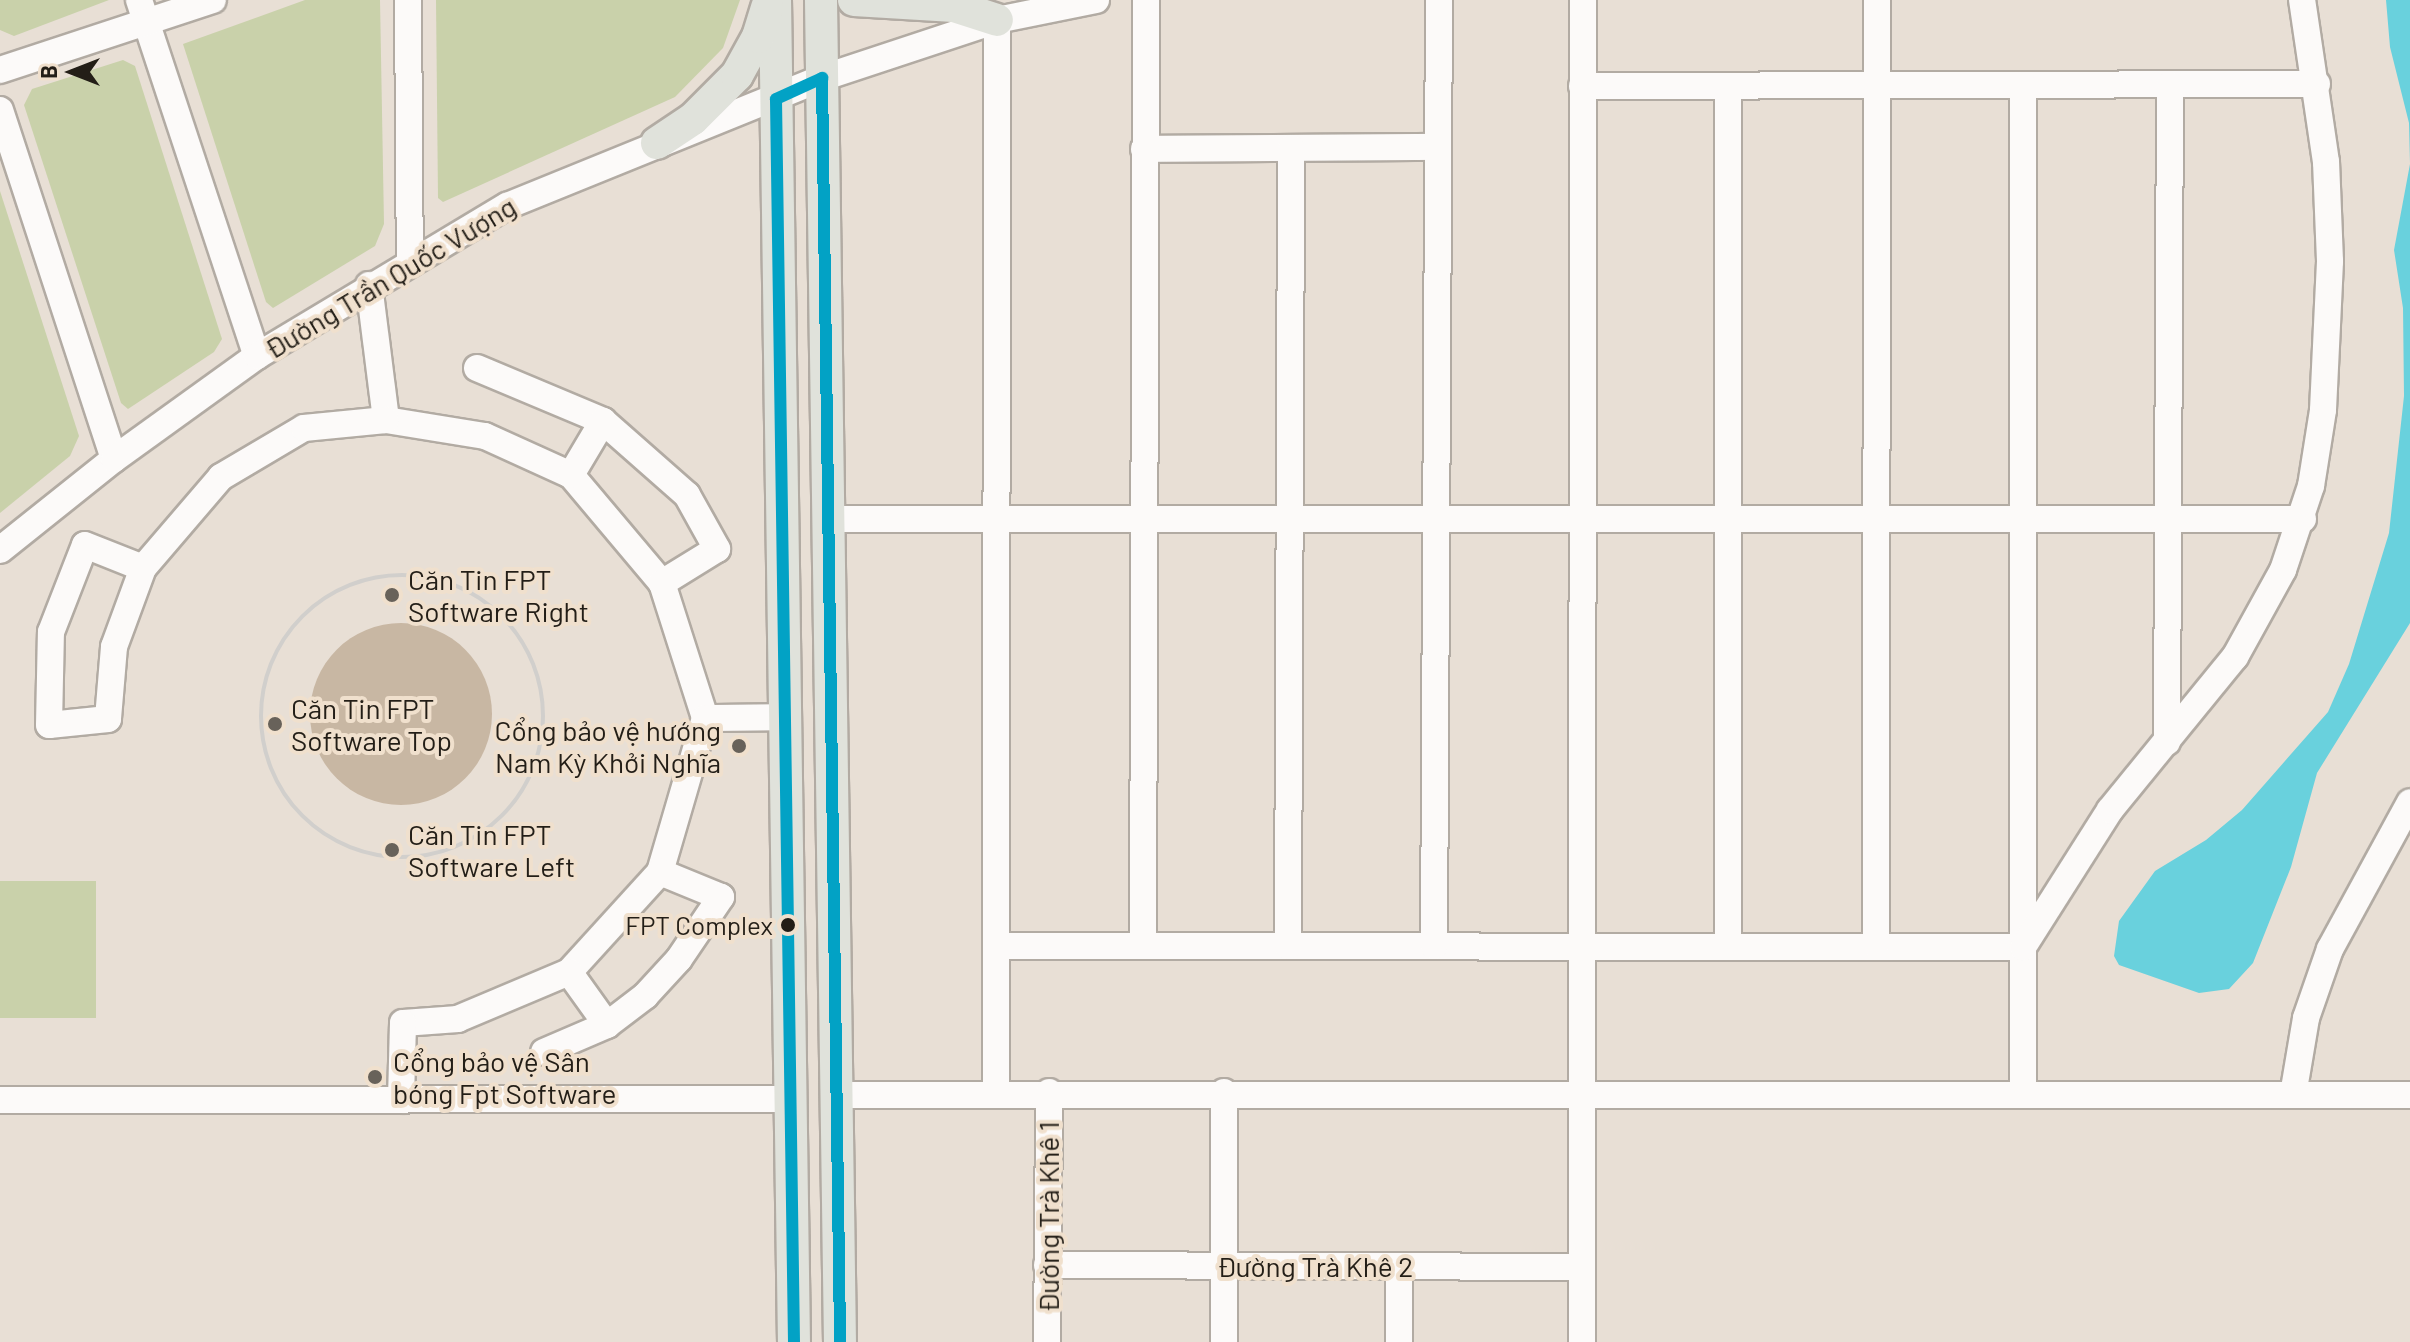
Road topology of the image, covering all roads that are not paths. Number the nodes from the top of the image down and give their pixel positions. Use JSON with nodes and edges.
{"nodes":[{"id":1,"x":213,"y":0,"type":"edge"},
{"id":2,"x":408,"y":0,"type":"edge"},
{"id":3,"x":768,"y":0,"type":"edge"},
{"id":4,"x":775,"y":0,"type":"edge"},
{"id":5,"x":821,"y":0,"type":"edge"},
{"id":6,"x":854,"y":0,"type":"edge"},
{"id":7,"x":1096,"y":0,"type":"edge"},
{"id":8,"x":1146,"y":0,"type":"edge"},
{"id":9,"x":1439,"y":0,"type":"edge"},
{"id":10,"x":1583,"y":0,"type":"edge"},
{"id":11,"x":1877,"y":0,"type":"edge"},
{"id":12,"x":2302,"y":0,"type":"edge"},
{"id":13,"x":143,"y":11,"type":"edge"},
{"id":14,"x":997,"y":20,"type":"junction"},
{"id":15,"x":0,"y":70,"type":"edge"},
{"id":16,"x":822,"y":78,"type":"junction"},
{"id":17,"x":1876,"y":84,"type":"junction"},
{"id":18,"x":2317,"y":84,"type":"junction"},
{"id":19,"x":2023,"y":85,"type":"junction"},
{"id":20,"x":2170,"y":85,"type":"junction"},
{"id":21,"x":1582,"y":86,"type":"junction"},
{"id":22,"x":1728,"y":86,"type":"junction"},
{"id":23,"x":776,"y":99,"type":"junction"},
{"id":24,"x":0,"y":110,"type":"edge"},
{"id":25,"x":657,"y":143,"type":"junction"},
{"id":26,"x":1438,"y":147,"type":"junction"},
{"id":27,"x":1291,"y":148,"type":"junction"},
{"id":28,"x":1144,"y":149,"type":"junction"},
{"id":29,"x":410,"y":260,"type":"junction"},
{"id":30,"x":369,"y":285,"type":"junction"},
{"id":31,"x":257,"y":356,"type":"junction"},
{"id":32,"x":477,"y":368,"type":"dead end"},
{"id":33,"x":386,"y":420,"type":"junction"},
{"id":34,"x":603,"y":421,"type":"junction"},
{"id":35,"x":114,"y":459,"type":"junction"},
{"id":36,"x":571,"y":475,"type":"junction"},
{"id":37,"x":997,"y":518,"type":"junction"},
{"id":38,"x":1435,"y":518,"type":"junction"},
{"id":39,"x":1875,"y":518,"type":"junction"},
{"id":40,"x":827,"y":519,"type":"junction"},
{"id":41,"x":1142,"y":519,"type":"junction"},
{"id":42,"x":1290,"y":519,"type":"junction"},
{"id":43,"x":1581,"y":519,"type":"junction"},
{"id":44,"x":1728,"y":519,"type":"junction"},
{"id":45,"x":2022,"y":519,"type":"junction"},
{"id":46,"x":2168,"y":519,"type":"junction"},
{"id":47,"x":2303,"y":519,"type":"junction"},
{"id":48,"x":0,"y":550,"type":"edge"},
{"id":49,"x":143,"y":568,"type":"junction"},
{"id":50,"x":662,"y":583,"type":"junction"},
{"id":51,"x":784,"y":717,"type":"junction"},
{"id":52,"x":705,"y":718,"type":"junction"},
{"id":53,"x":2167,"y":742,"type":"junction"},
{"id":54,"x":2410,"y":802,"type":"edge"},
{"id":55,"x":660,"y":872,"type":"junction"},
{"id":56,"x":1143,"y":945,"type":"junction"},
{"id":57,"x":996,"y":946,"type":"junction"},
{"id":58,"x":1288,"y":946,"type":"junction"},
{"id":59,"x":1434,"y":946,"type":"junction"},
{"id":60,"x":1581,"y":946,"type":"junction"},
{"id":61,"x":1728,"y":946,"type":"junction"},
{"id":62,"x":1876,"y":946,"type":"junction"},
{"id":63,"x":2023,"y":947,"type":"junction"},
{"id":64,"x":569,"y":972,"type":"junction"},
{"id":65,"x":607,"y":1025,"type":"junction"},
{"id":66,"x":544,"y":1052,"type":"dead end"},
{"id":67,"x":1049,"y":1092,"type":"junction"},
{"id":68,"x":1224,"y":1092,"type":"junction"},
{"id":69,"x":996,"y":1093,"type":"junction"},
{"id":70,"x":1582,"y":1093,"type":"junction"},
{"id":71,"x":2023,"y":1094,"type":"junction"},
{"id":72,"x":835,"y":1095,"type":"junction"},
{"id":73,"x":2293,"y":1095,"type":"junction"},
{"id":74,"x":2410,"y":1095,"type":"edge"},
{"id":75,"x":790,"y":1099,"type":"junction"},
{"id":76,"x":0,"y":1100,"type":"edge"},
{"id":77,"x":401,"y":1100,"type":"junction"},
{"id":78,"x":1047,"y":1265,"type":"junction"},
{"id":79,"x":1224,"y":1266,"type":"junction"},
{"id":80,"x":1399,"y":1266,"type":"junction"},
{"id":81,"x":1582,"y":1267,"type":"junction"},
{"id":82,"x":794,"y":1342,"type":"edge"},
{"id":83,"x":840,"y":1342,"type":"edge"},
{"id":84,"x":1047,"y":1342,"type":"edge"},
{"id":85,"x":1224,"y":1342,"type":"edge"},
{"id":86,"x":1399,"y":1342,"type":"edge"},
{"id":87,"x":1582,"y":1342,"type":"edge"}],
"edges":[{"from":1,"to":13,"type":"street"},
{"from":2,"to":29,"type":"street"},
{"from":3,"to":25,"type":"main road"},
{"from":4,"to":23,"type":"main road"},
{"from":5,"to":16,"type":"main road"},
{"from":6,"to":14,"type":"main road"},
{"from":7,"to":14,"type":"street","name":"Đường Trần Quốc Vượng"},
{"from":8,"to":28,"type":"street"},
{"from":9,"to":26,"type":"street"},
{"from":10,"to":21,"type":"street"},
{"from":11,"to":17,"type":"street"},
{"from":12,"to":18,"type":"street"},
{"from":13,"to":15,"type":"street"},
{"from":13,"to":31,"type":"street"},
{"from":14,"to":16,"type":"street","name":"Đường Trần Quốc Vượng"},
{"from":14,"to":37,"type":"street"},
{"from":16,"to":23,"type":"street","name":"Đường Trần Quốc Vượng"},
{"from":16,"to":40,"type":"main road"},
{"from":17,"to":19,"type":"street"},
{"from":17,"to":22,"type":"street"},
{"from":17,"to":39,"type":"street"},
{"from":18,"to":20,"type":"street"},
{"from":18,"to":47,"type":"street"},
{"from":19,"to":20,"type":"street"},
{"from":19,"to":45,"type":"street"},
{"from":20,"to":46,"type":"street"},
{"from":21,"to":22,"type":"street"},
{"from":21,"to":43,"type":"street"},
{"from":22,"to":44,"type":"street"},
{"from":23,"to":25,"type":"street","name":"Đường Trần Quốc Vượng"},
{"from":23,"to":51,"type":"main road"},
{"from":24,"to":35,"type":"street"},
{"from":25,"to":29,"type":"street","name":"Đường Trần Quốc Vượng"},
{"from":26,"to":27,"type":"street"},
{"from":26,"to":38,"type":"street"},
{"from":27,"to":28,"type":"street"},
{"from":27,"to":42,"type":"street"},
{"from":28,"to":41,"type":"street"},
{"from":29,"to":30,"type":"street","name":"Đường Trần Quốc Vượng"},
{"from":30,"to":31,"type":"street","name":"Đường Trần Quốc Vượng"},
{"from":30,"to":33,"type":"street"},
{"from":31,"to":35,"type":"street","name":"Đường Trần Quốc Vượng"},
{"from":32,"to":34,"type":"street"},
{"from":33,"to":36,"type":"street"},
{"from":33,"to":49,"type":"street"},
{"from":34,"to":36,"type":"street"},
{"from":34,"to":50,"type":"street"},
{"from":35,"to":48,"type":"street","name":"Đường Trần Quốc Vượng"},
{"from":36,"to":50,"type":"street"},
{"from":37,"to":40,"type":"street"},
{"from":37,"to":41,"type":"street"},
{"from":37,"to":57,"type":"street"},
{"from":38,"to":42,"type":"street"},
{"from":38,"to":43,"type":"street"},
{"from":38,"to":59,"type":"street"},
{"from":39,"to":44,"type":"street"},
{"from":39,"to":45,"type":"street"},
{"from":39,"to":62,"type":"street"},
{"from":40,"to":72,"type":"main road"},
{"from":41,"to":42,"type":"street"},
{"from":41,"to":56,"type":"street"},
{"from":42,"to":58,"type":"street"},
{"from":43,"to":44,"type":"street"},
{"from":43,"to":60,"type":"street"},
{"from":44,"to":61,"type":"street"},
{"from":45,"to":46,"type":"street"},
{"from":45,"to":63,"type":"street"},
{"from":46,"to":47,"type":"street"},
{"from":46,"to":53,"type":"street"},
{"from":47,"to":53,"type":"street"},
{"from":49,"to":49,"type":"street"},
{"from":50,"to":52,"type":"street"},
{"from":51,"to":52,"type":"street"},
{"from":51,"to":75,"type":"main road"},
{"from":52,"to":55,"type":"street"},
{"from":53,"to":63,"type":"street"},
{"from":54,"to":73,"type":"street"},
{"from":55,"to":64,"type":"street"},
{"from":55,"to":65,"type":"street"},
{"from":56,"to":57,"type":"street"},
{"from":56,"to":58,"type":"street"},
{"from":57,"to":69,"type":"street"},
{"from":58,"to":59,"type":"street"},
{"from":59,"to":60,"type":"street"},
{"from":60,"to":61,"type":"street"},
{"from":60,"to":70,"type":"street"},
{"from":61,"to":62,"type":"street"},
{"from":62,"to":63,"type":"street"},
{"from":63,"to":71,"type":"street"},
{"from":64,"to":65,"type":"street"},
{"from":64,"to":77,"type":"street"},
{"from":65,"to":66,"type":"street"},
{"from":67,"to":68,"type":"street"},
{"from":67,"to":69,"type":"street"},
{"from":67,"to":78,"type":"street","name":"Đường Trà Khê 1"},
{"from":68,"to":70,"type":"street"},
{"from":68,"to":79,"type":"street"},
{"from":69,"to":72,"type":"street"},
{"from":70,"to":71,"type":"street"},
{"from":70,"to":81,"type":"street"},
{"from":71,"to":73,"type":"street"},
{"from":72,"to":83,"type":"main road"},
{"from":73,"to":74,"type":"street"},
{"from":75,"to":77,"type":"street"},
{"from":75,"to":82,"type":"main road"},
{"from":76,"to":77,"type":"street"},
{"from":78,"to":79,"type":"street","name":"Đường Trà Khê 2"},
{"from":78,"to":84,"type":"street","name":"Đường Trà Khê 1"},
{"from":79,"to":80,"type":"street","name":"Đường Trà Khê 2"},
{"from":79,"to":85,"type":"street"},
{"from":80,"to":81,"type":"street","name":"Đường Trà Khê 2"},
{"from":80,"to":86,"type":"street"},
{"from":81,"to":87,"type":"street"}]}
